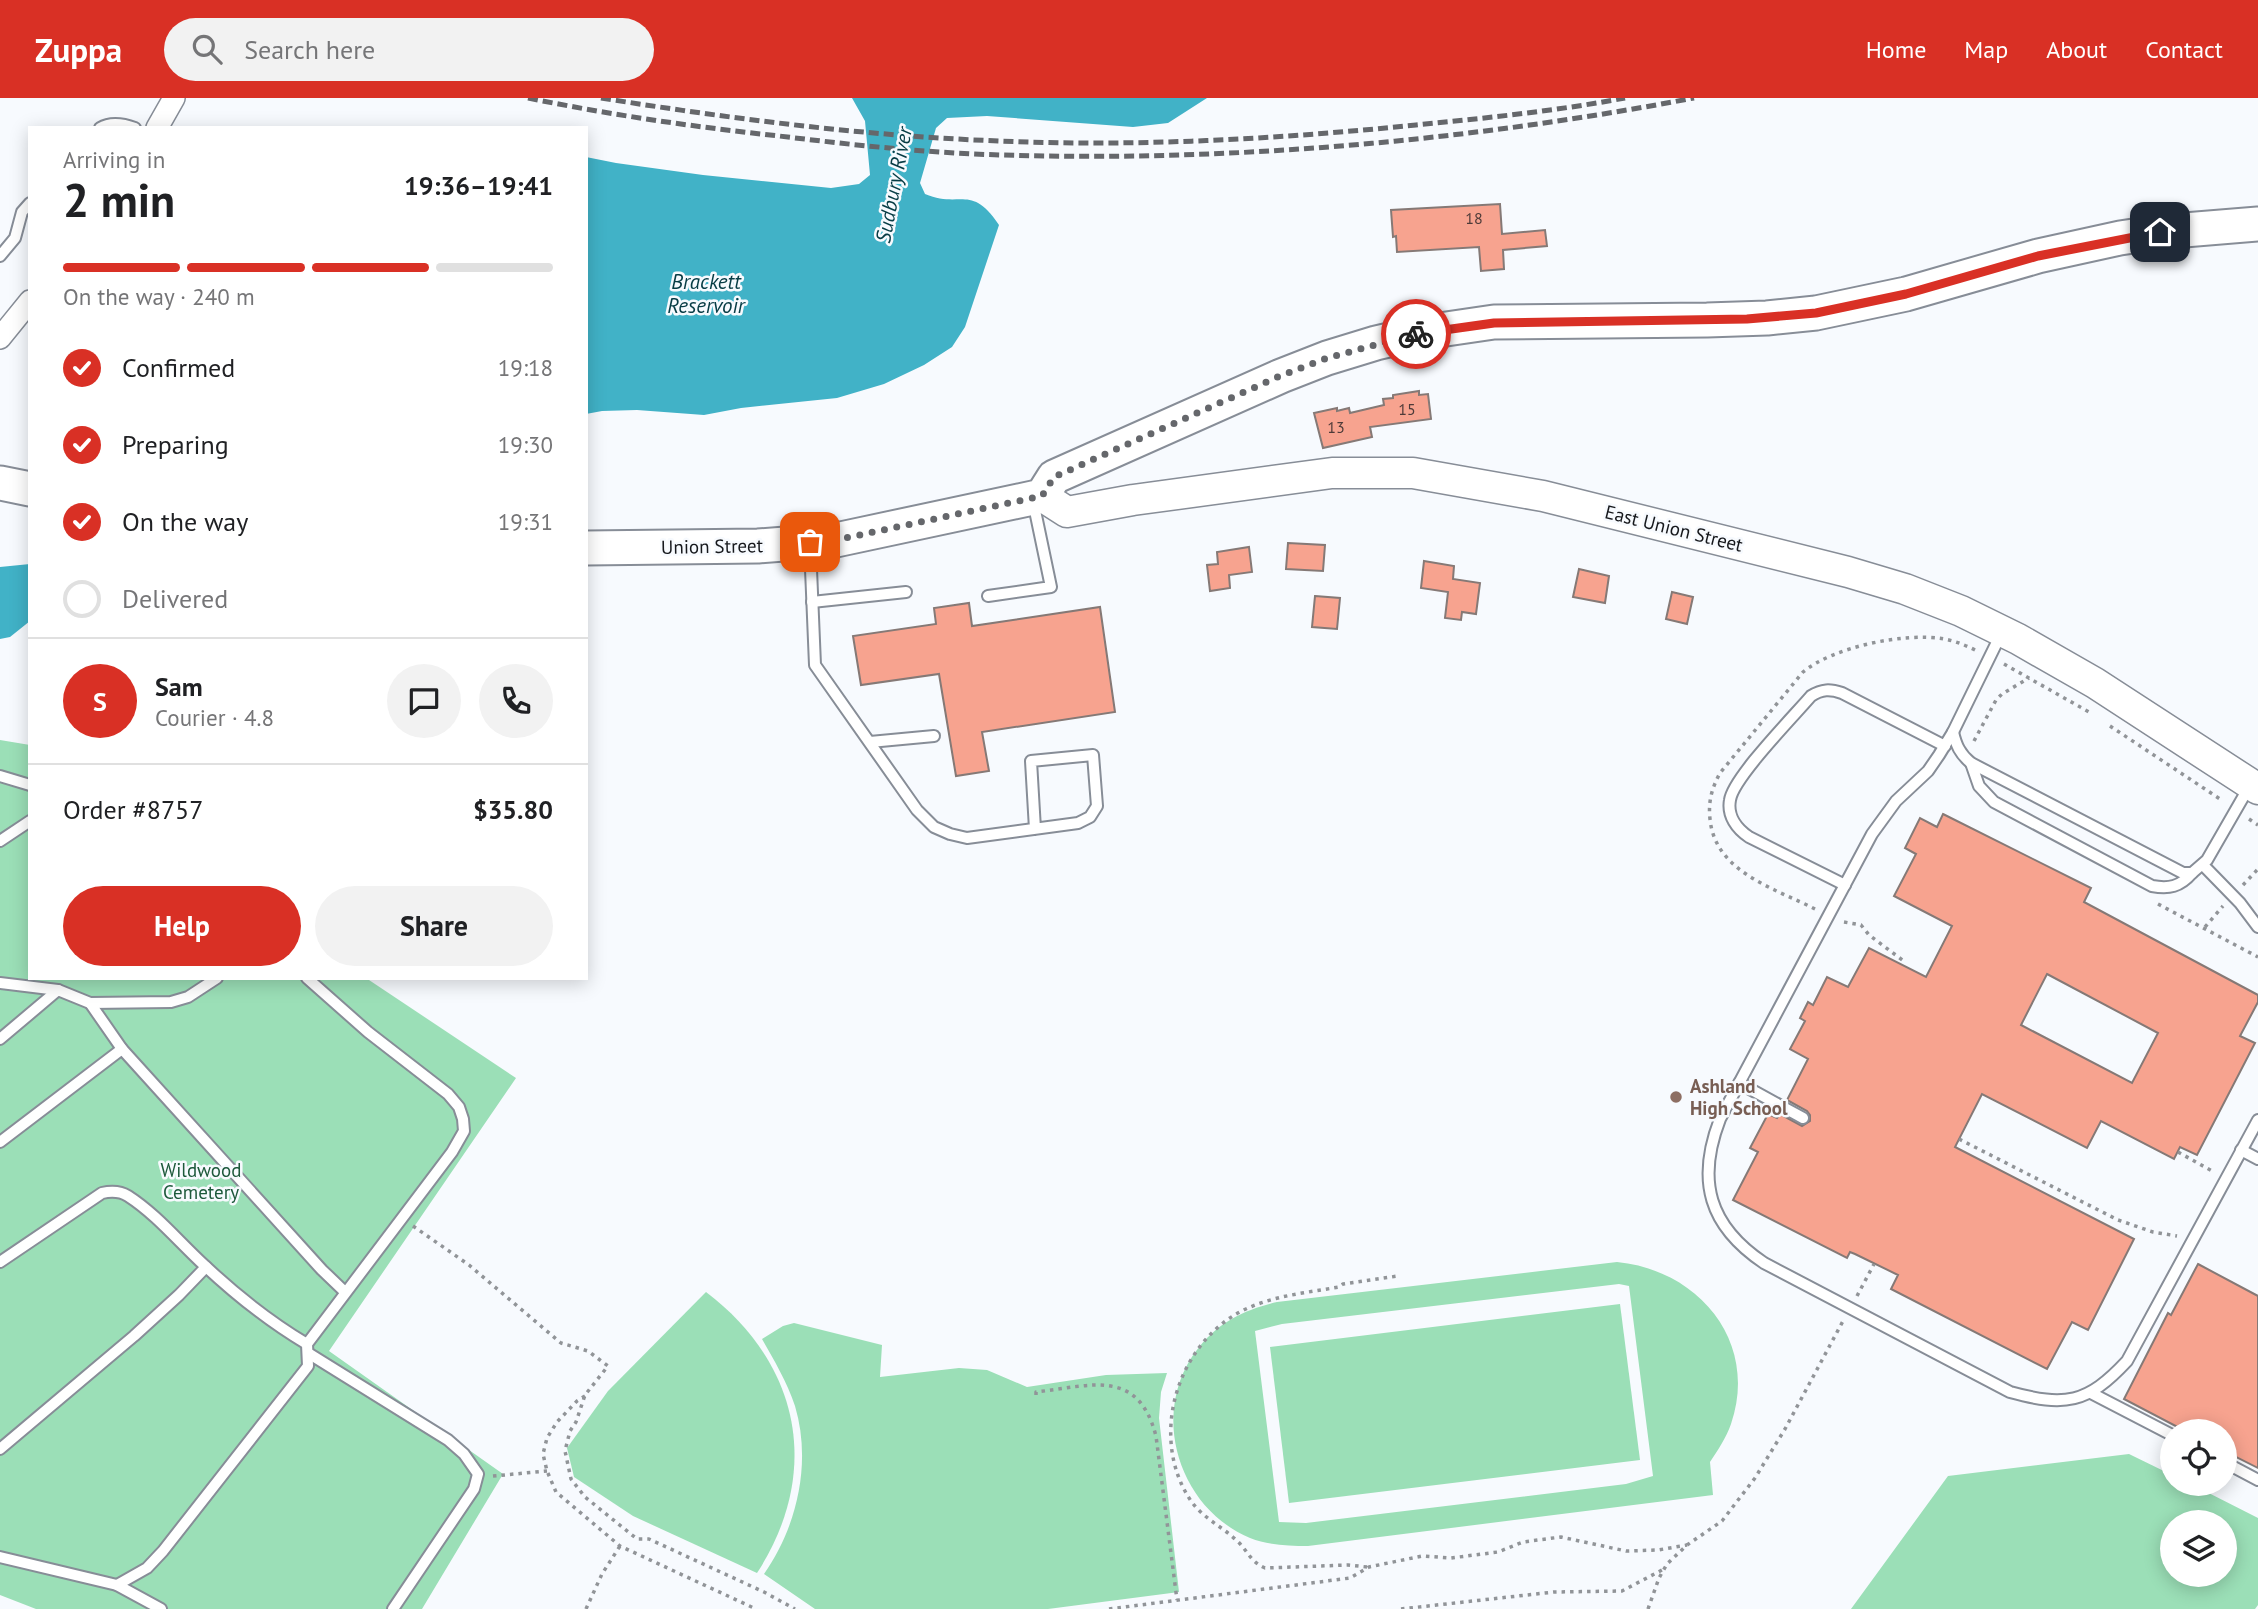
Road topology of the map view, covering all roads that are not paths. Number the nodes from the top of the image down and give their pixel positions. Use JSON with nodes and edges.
{"nodes":[{"id":1,"x":174,"y":98,"type":"edge"},
{"id":2,"x":102,"y":126,"type":"edge"},
{"id":3,"x":130,"y":126,"type":"edge"},
{"id":4,"x":158,"y":126,"type":"edge"},
{"id":5,"x":28,"y":205,"type":"edge"},
{"id":6,"x":2258,"y":225,"type":"edge"},
{"id":7,"x":0,"y":256,"type":"edge"},
{"id":8,"x":28,"y":303,"type":"edge"},
{"id":9,"x":0,"y":338,"type":"edge"},
{"id":10,"x":0,"y":484,"type":"edge"},
{"id":11,"x":28,"y":489,"type":"edge"},
{"id":12,"x":1037,"y":497,"type":"junction"},
{"id":13,"x":810,"y":542,"type":"junction"},
{"id":14,"x":588,"y":548,"type":"edge"},
{"id":15,"x":906,"y":592,"type":"dead end"},
{"id":16,"x":988,"y":596,"type":"dead end"},
{"id":17,"x":812,"y":602,"type":"junction"},
{"id":18,"x":2002,"y":631,"type":"junction"},
{"id":19,"x":1953,"y":732,"type":"junction"},
{"id":20,"x":934,"y":736,"type":"dead end"},
{"id":21,"x":870,"y":742,"type":"junction"},
{"id":22,"x":1945,"y":746,"type":"junction"},
{"id":23,"x":1971,"y":763,"type":"junction"},
{"id":24,"x":0,"y":776,"type":"edge"},
{"id":25,"x":28,"y":784,"type":"edge"},
{"id":26,"x":2254,"y":787,"type":"edge"},
{"id":27,"x":28,"y":822,"type":"edge"},
{"id":28,"x":1035,"y":829,"type":"junction"},
{"id":29,"x":0,"y":841,"type":"edge"},
{"id":30,"x":2203,"y":865,"type":"junction"},
{"id":31,"x":2192,"y":873,"type":"junction"},
{"id":32,"x":1845,"y":885,"type":"junction"},
{"id":33,"x":2258,"y":927,"type":"edge"},
{"id":34,"x":214,"y":980,"type":"edge"},
{"id":35,"x":309,"y":980,"type":"edge"},
{"id":36,"x":0,"y":983,"type":"edge"},
{"id":37,"x":58,"y":990,"type":"junction"},
{"id":38,"x":90,"y":1003,"type":"junction"},
{"id":39,"x":0,"y":1039,"type":"edge"},
{"id":40,"x":122,"y":1049,"type":"junction"},
{"id":41,"x":1739,"y":1083,"type":"junction"},
{"id":42,"x":1803,"y":1118,"type":"dead end"},
{"id":43,"x":2258,"y":1120,"type":"edge"},
{"id":44,"x":0,"y":1142,"type":"edge"},
{"id":45,"x":2241,"y":1150,"type":"junction"},
{"id":46,"x":2258,"y":1159,"type":"edge"},
{"id":47,"x":0,"y":1262,"type":"edge"},
{"id":48,"x":206,"y":1267,"type":"junction"},
{"id":49,"x":345,"y":1292,"type":"junction"},
{"id":50,"x":308,"y":1348,"type":"junction"},
{"id":51,"x":2091,"y":1392,"type":"junction"},
{"id":52,"x":2160,"y":1429,"type":"edge"},
{"id":53,"x":0,"y":1449,"type":"edge"},
{"id":54,"x":2237,"y":1469,"type":"edge"},
{"id":55,"x":2258,"y":1480,"type":"edge"},
{"id":56,"x":0,"y":1557,"type":"edge"},
{"id":57,"x":117,"y":1585,"type":"junction"},
{"id":58,"x":161,"y":1609,"type":"edge"},
{"id":59,"x":393,"y":1609,"type":"edge"}],
"edges":[{"from":1,"to":4,"type":"street"},
{"from":2,"to":3,"type":"lane"},
{"from":5,"to":7,"type":"lane"},
{"from":6,"to":12,"type":"main road"},
{"from":8,"to":9,"type":"street"},
{"from":10,"to":11,"type":"main road"},
{"from":12,"to":13,"type":"main road","name":"Union Street"},
{"from":12,"to":16,"type":"lane"},
{"from":12,"to":18,"type":"street","name":"East Union Street"},
{"from":13,"to":14,"type":"main road","name":"Union Street"},
{"from":13,"to":17,"type":"lane"},
{"from":15,"to":17,"type":"lane"},
{"from":17,"to":21,"type":"lane"},
{"from":18,"to":19,"type":"lane"},
{"from":18,"to":26,"type":"street","name":"East Union Street"},
{"from":19,"to":22,"type":"lane"},
{"from":19,"to":23,"type":"lane"},
{"from":20,"to":21,"type":"lane"},
{"from":21,"to":28,"type":"lane"},
{"from":22,"to":32,"type":"lane"},
{"from":22,"to":32,"type":"lane"},
{"from":23,"to":31,"type":"lane"},
{"from":23,"to":31,"type":"lane"},
{"from":24,"to":25,"type":"lane"},
{"from":26,"to":30,"type":"lane"},
{"from":27,"to":29,"type":"lane"},
{"from":28,"to":28,"type":"lane"},
{"from":30,"to":31,"type":"lane"},
{"from":30,"to":33,"type":"lane"},
{"from":32,"to":41,"type":"lane"},
{"from":34,"to":38,"type":"lane"},
{"from":35,"to":49,"type":"lane"},
{"from":36,"to":37,"type":"lane"},
{"from":37,"to":38,"type":"lane"},
{"from":37,"to":39,"type":"lane"},
{"from":38,"to":40,"type":"lane"},
{"from":40,"to":44,"type":"lane"},
{"from":40,"to":49,"type":"lane"},
{"from":41,"to":42,"type":"lane"},
{"from":41,"to":51,"type":"lane"},
{"from":43,"to":45,"type":"lane"},
{"from":45,"to":46,"type":"lane"},
{"from":45,"to":51,"type":"lane"},
{"from":47,"to":48,"type":"lane"},
{"from":48,"to":50,"type":"lane"},
{"from":48,"to":53,"type":"lane"},
{"from":49,"to":50,"type":"lane"},
{"from":50,"to":57,"type":"lane"},
{"from":50,"to":59,"type":"lane"},
{"from":51,"to":52,"type":"lane"},
{"from":54,"to":55,"type":"lane"},
{"from":56,"to":57,"type":"lane"},
{"from":57,"to":58,"type":"lane"}]}
